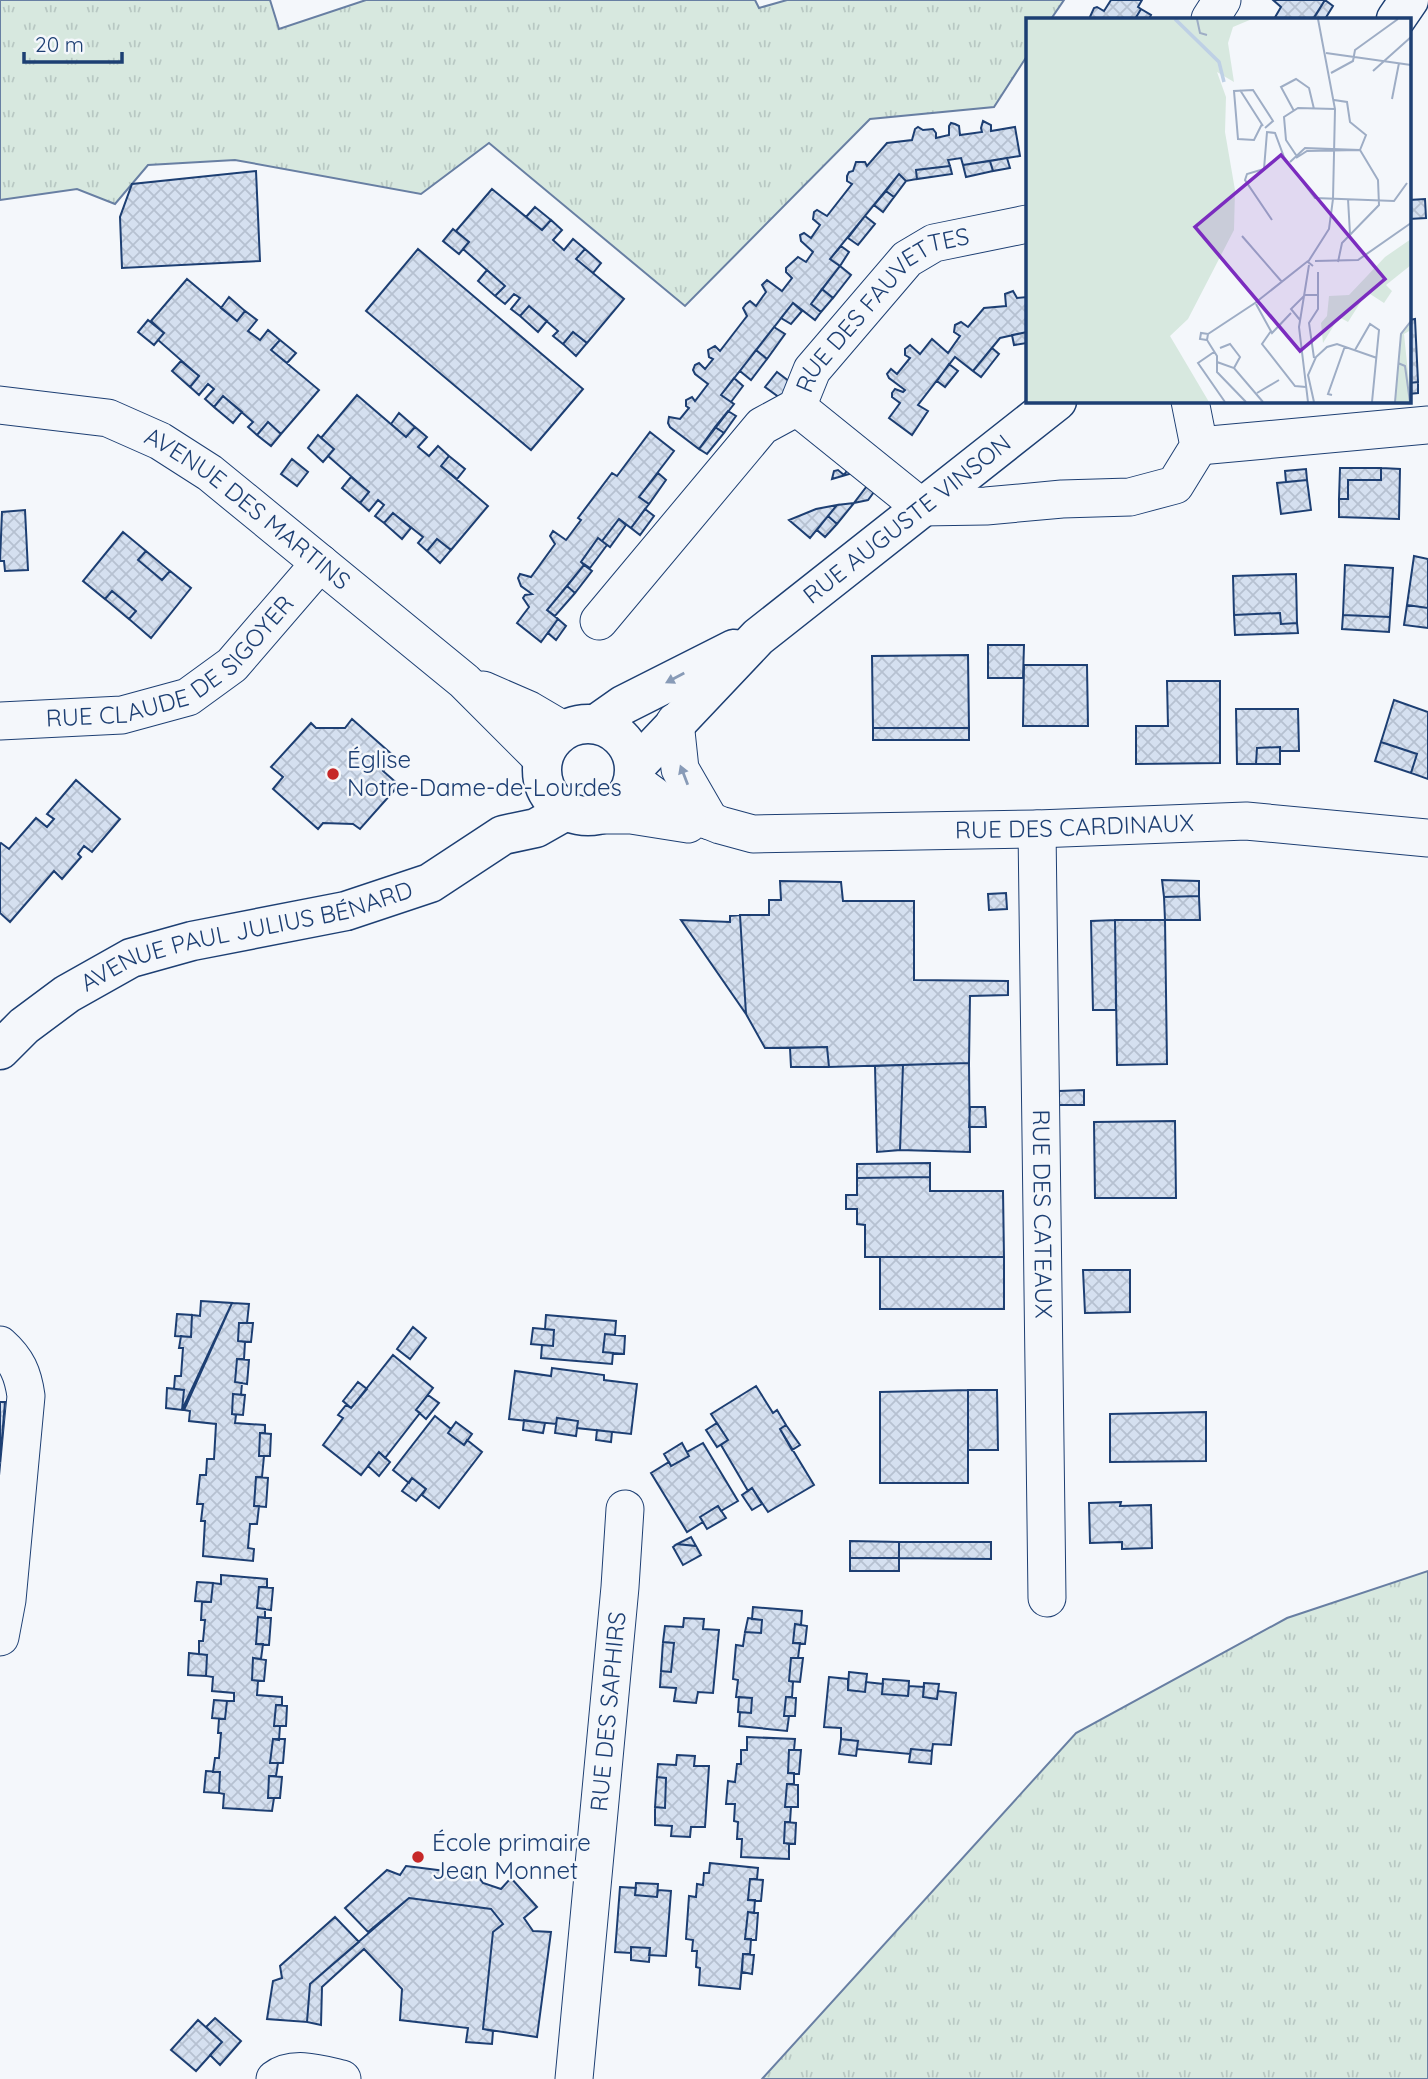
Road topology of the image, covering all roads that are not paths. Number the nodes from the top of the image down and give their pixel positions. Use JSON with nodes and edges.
{"nodes":[{"id":1,"x":1222,"y":0,"type":"edge"},
{"id":2,"x":1409,"y":0,"type":"edge"},
{"id":3,"x":1211,"y":18,"type":"edge"},
{"id":4,"x":1397,"y":18,"type":"edge"},
{"id":5,"x":1026,"y":225,"type":"edge"},
{"id":6,"x":1055,"y":402,"type":"edge"},
{"id":7,"x":1190,"y":402,"type":"edge"},
{"id":8,"x":0,"y":405,"type":"edge"},
{"id":9,"x":797,"y":407,"type":"junction"},
{"id":10,"x":1428,"y":425,"type":"edge"},
{"id":11,"x":1199,"y":446,"type":"junction"},
{"id":12,"x":921,"y":507,"type":"junction"},
{"id":13,"x":320,"y":563,"type":"junction"},
{"id":14,"x":599,"y":621,"type":"dead end"},
{"id":15,"x":758,"y":637,"type":"junction"},
{"id":16,"x":0,"y":721,"type":"edge"},
{"id":17,"x":675,"y":722,"type":"junction"},
{"id":18,"x":561,"y":749,"type":"junction"},
{"id":19,"x":635,"y":774,"type":"junction"},
{"id":20,"x":566,"y":811,"type":"junction"},
{"id":21,"x":603,"y":815,"type":"junction"},
{"id":22,"x":715,"y":823,"type":"junction"},
{"id":23,"x":1037,"y":829,"type":"junction"},
{"id":24,"x":503,"y":835,"type":"junction"},
{"id":25,"x":1428,"y":838,"type":"edge"},
{"id":26,"x":0,"y":1050,"type":"edge"},
{"id":27,"x":0,"y":1345,"type":"edge"},
{"id":28,"x":625,"y":1509,"type":"dead end"},
{"id":29,"x":1047,"y":1598,"type":"dead end"},
{"id":30,"x":0,"y":1637,"type":"edge"},
{"id":31,"x":275,"y":2079,"type":"edge"},
{"id":32,"x":342,"y":2079,"type":"edge"},
{"id":33,"x":574,"y":2079,"type":"edge"}],
"edges":[{"from":1,"to":3,"type":"street"},
{"from":2,"to":4,"type":"main road"},
{"from":5,"to":9,"type":"street","name":"RUE DES FAUVETTES"},
{"from":6,"to":12,"type":"main road","name":"RUE AUGUSTE VINSON"},
{"from":7,"to":11,"type":"street"},
{"from":8,"to":13,"type":"street","name":"AVENUE DES MARTINS"},
{"from":9,"to":12,"type":"street"},
{"from":9,"to":14,"type":"street","name":"RUE DES FAUVETTES"},
{"from":10,"to":11,"type":"street"},
{"from":11,"to":12,"type":"street"},
{"from":12,"to":15,"type":"main road","name":"RUE AUGUSTE VINSON"},
{"from":13,"to":16,"type":"street","name":"RUE CLAUDE DE SIGOYER"},
{"from":13,"to":18,"type":"street","name":"AVENUE DES MARTINS"},
{"from":15,"to":17,"type":"main road"},
{"from":15,"to":18,"type":"main road","name":"AVENUE PAUL JULIUS BÉNARD","one_way":true},
{"from":17,"to":19,"type":"main road"},
{"from":22,"to":17,"type":"street","one_way":true},
{"from":18,"to":19,"type":"main road"},
{"from":18,"to":20,"type":"main road"},
{"from":18,"to":24,"type":"main road","name":"AVENUE PAUL JULIUS BÉNARD"},
{"from":19,"to":21,"type":"main road"},
{"from":19,"to":22,"type":"street","name":"RUE DES CARDINAUX"},
{"from":20,"to":21,"type":"main road"},
{"from":20,"to":24,"type":"main road","name":"AVENUE PAUL JULIUS BÉNARD"},
{"from":21,"to":22,"type":"street","name":"RUE DES CARDINAUX"},
{"from":22,"to":23,"type":"street","name":"RUE DES CARDINAUX"},
{"from":23,"to":25,"type":"street","name":"RUE DES CARDINAUX"},
{"from":23,"to":29,"type":"street","name":"RUE DES CATEAUX"},
{"from":24,"to":26,"type":"main road","name":"AVENUE PAUL JULIUS BÉNARD"},
{"from":27,"to":30,"type":"street"},
{"from":28,"to":33,"type":"street","name":"RUE DES SAPHIRS"},
{"from":31,"to":32,"type":"street"}]}
